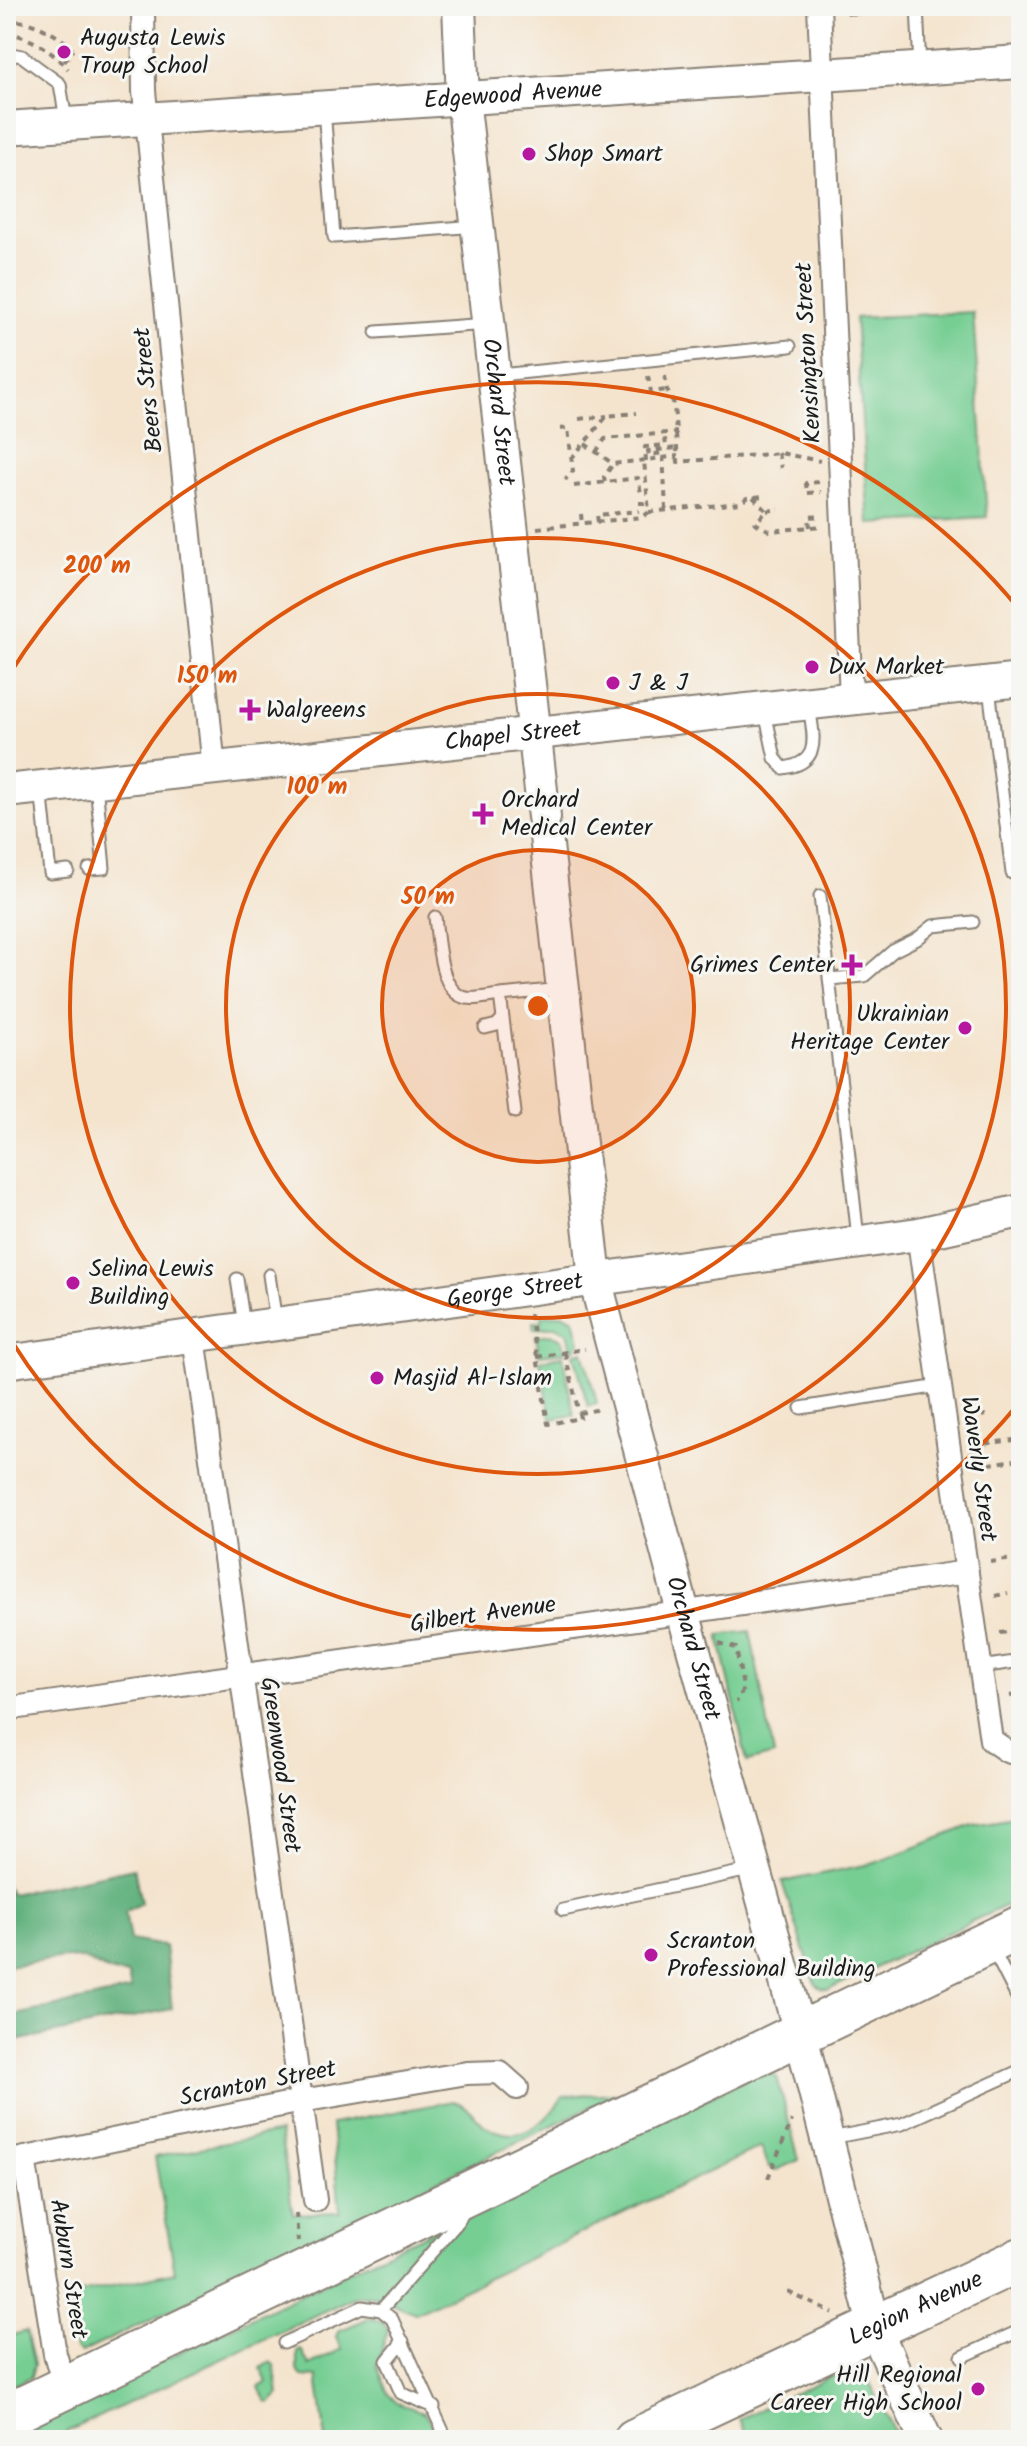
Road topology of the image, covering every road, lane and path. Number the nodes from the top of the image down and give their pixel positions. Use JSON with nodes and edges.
{"nodes":[{"id":1,"x":143,"y":6,"type":"edge"},
{"id":2,"x":459,"y":6,"type":"edge"},
{"id":3,"x":819,"y":6,"type":"edge"},
{"id":4,"x":898,"y":6,"type":"edge"},
{"id":5,"x":917,"y":6,"type":"edge"},
{"id":6,"x":851,"y":8,"type":"dead end"},
{"id":7,"x":6,"y":20,"type":"edge"},
{"id":8,"x":6,"y":53,"type":"edge"},
{"id":9,"x":1021,"y":62,"type":"edge"},
{"id":10,"x":63,"y":63,"type":"dead end"},
{"id":11,"x":920,"y":68,"type":"junction"},
{"id":12,"x":822,"y":75,"type":"junction"},
{"id":13,"x":463,"y":98,"type":"junction"},
{"id":14,"x":324,"y":107,"type":"junction"},
{"id":15,"x":147,"y":119,"type":"junction"},
{"id":16,"x":67,"y":124,"type":"junction"},
{"id":17,"x":6,"y":128,"type":"edge"},
{"id":18,"x":477,"y":226,"type":"junction"},
{"id":19,"x":488,"y":324,"type":"junction"},
{"id":20,"x":376,"y":332,"type":"dead end"},
{"id":21,"x":790,"y":346,"type":"dead end"},
{"id":22,"x":494,"y":375,"type":"junction"},
{"id":23,"x":648,"y":376,"type":"dead end"},
{"id":24,"x":665,"y":376,"type":"dead end"},
{"id":25,"x":667,"y":390,"type":"junction"},
{"id":26,"x":636,"y":413,"type":"dead end"},
{"id":27,"x":607,"y":416,"type":"junction"},
{"id":28,"x":579,"y":419,"type":"dead end"},
{"id":29,"x":560,"y":429,"type":"dead end"},
{"id":30,"x":677,"y":432,"type":"junction"},
{"id":31,"x":664,"y":433,"type":"junction"},
{"id":32,"x":585,"y":444,"type":"junction"},
{"id":33,"x":677,"y":448,"type":"junction"},
{"id":34,"x":563,"y":452,"type":"dead end"},
{"id":35,"x":571,"y":452,"type":"junction"},
{"id":36,"x":596,"y":452,"type":"junction"},
{"id":37,"x":778,"y":453,"type":"junction"},
{"id":38,"x":678,"y":456,"type":"junction"},
{"id":39,"x":664,"y":458,"type":"junction"},
{"id":40,"x":571,"y":459,"type":"junction"},
{"id":41,"x":645,"y":461,"type":"junction"},
{"id":42,"x":820,"y":461,"type":"dead end"},
{"id":43,"x":613,"y":464,"type":"junction"},
{"id":44,"x":781,"y":468,"type":"dead end"},
{"id":45,"x":565,"y":480,"type":"dead end"},
{"id":46,"x":605,"y":482,"type":"junction"},
{"id":47,"x":821,"y":482,"type":"dead end"},
{"id":48,"x":574,"y":486,"type":"dead end"},
{"id":49,"x":821,"y":492,"type":"dead end"},
{"id":50,"x":647,"y":493,"type":"junction"},
{"id":51,"x":762,"y":496,"type":"dead end"},
{"id":52,"x":753,"y":497,"type":"junction"},
{"id":53,"x":639,"y":503,"type":"dead end"},
{"id":54,"x":648,"y":503,"type":"junction"},
{"id":55,"x":779,"y":509,"type":"dead end"},
{"id":56,"x":666,"y":510,"type":"junction"},
{"id":57,"x":639,"y":511,"type":"dead end"},
{"id":58,"x":767,"y":511,"type":"junction"},
{"id":59,"x":649,"y":512,"type":"junction"},
{"id":60,"x":623,"y":513,"type":"junction"},
{"id":61,"x":581,"y":514,"type":"dead end"},
{"id":62,"x":822,"y":516,"type":"dead end"},
{"id":63,"x":624,"y":519,"type":"junction"},
{"id":64,"x":598,"y":522,"type":"junction"},
{"id":65,"x":582,"y":524,"type":"junction"},
{"id":66,"x":823,"y":526,"type":"dead end"},
{"id":67,"x":810,"y":527,"type":"junction"},
{"id":68,"x":530,"y":529,"type":"dead end"},
{"id":69,"x":1021,"y":680,"type":"edge"},
{"id":70,"x":989,"y":683,"type":"junction"},
{"id":71,"x":851,"y":697,"type":"junction"},
{"id":72,"x":809,"y":702,"type":"junction"},
{"id":73,"x":764,"y":707,"type":"junction"},
{"id":74,"x":535,"y":735,"type":"junction"},
{"id":75,"x":214,"y":768,"type":"junction"},
{"id":76,"x":96,"y":781,"type":"junction"},
{"id":77,"x":41,"y":787,"type":"junction"},
{"id":78,"x":6,"y":791,"type":"edge"},
{"id":79,"x":89,"y":869,"type":"dead end"},
{"id":80,"x":68,"y":871,"type":"dead end"},
{"id":81,"x":1012,"y":873,"type":"dead end"},
{"id":82,"x":820,"y":896,"type":"dead end"},
{"id":83,"x":435,"y":917,"type":"dead end"},
{"id":84,"x":973,"y":922,"type":"dead end"},
{"id":85,"x":829,"y":979,"type":"junction"},
{"id":86,"x":563,"y":989,"type":"junction"},
{"id":87,"x":500,"y":995,"type":"junction"},
{"id":88,"x":503,"y":1018,"type":"junction"},
{"id":89,"x":485,"y":1028,"type":"dead end"},
{"id":90,"x":515,"y":1112,"type":"dead end"},
{"id":91,"x":1021,"y":1211,"type":"edge"},
{"id":92,"x":918,"y":1234,"type":"junction"},
{"id":93,"x":858,"y":1243,"type":"junction"},
{"id":94,"x":269,"y":1275,"type":"dead end"},
{"id":95,"x":237,"y":1279,"type":"dead end"},
{"id":96,"x":595,"y":1279,"type":"junction"},
{"id":97,"x":529,"y":1312,"type":"dead end"},
{"id":98,"x":277,"y":1325,"type":"junction"},
{"id":99,"x":244,"y":1330,"type":"junction"},
{"id":100,"x":194,"y":1337,"type":"junction"},
{"id":101,"x":585,"y":1349,"type":"dead end"},
{"id":102,"x":565,"y":1353,"type":"junction"},
{"id":103,"x":537,"y":1357,"type":"junction"},
{"id":104,"x":6,"y":1362,"type":"edge"},
{"id":105,"x":939,"y":1386,"type":"junction"},
{"id":106,"x":801,"y":1408,"type":"dead end"},
{"id":107,"x":601,"y":1409,"type":"dead end"},
{"id":108,"x":579,"y":1413,"type":"junction"},
{"id":109,"x":986,"y":1415,"type":"dead end"},
{"id":110,"x":970,"y":1418,"type":"dead end"},
{"id":111,"x":1020,"y":1437,"type":"edge"},
{"id":112,"x":974,"y":1445,"type":"dead end"},
{"id":113,"x":1021,"y":1459,"type":"edge"},
{"id":114,"x":977,"y":1466,"type":"dead end"},
{"id":115,"x":991,"y":1491,"type":"dead end"},
{"id":116,"x":981,"y":1493,"type":"dead end"},
{"id":117,"x":997,"y":1528,"type":"dead end"},
{"id":118,"x":986,"y":1531,"type":"dead end"},
{"id":119,"x":1021,"y":1558,"type":"edge"},
{"id":120,"x":990,"y":1562,"type":"dead end"},
{"id":121,"x":967,"y":1572,"type":"junction"},
{"id":122,"x":1008,"y":1593,"type":"dead end"},
{"id":123,"x":995,"y":1596,"type":"dead end"},
{"id":124,"x":683,"y":1612,"type":"junction"},
{"id":125,"x":1014,"y":1631,"type":"dead end"},
{"id":126,"x":1000,"y":1633,"type":"dead end"},
{"id":127,"x":717,"y":1642,"type":"dead end"},
{"id":128,"x":1021,"y":1661,"type":"edge"},
{"id":129,"x":981,"y":1667,"type":"junction"},
{"id":130,"x":241,"y":1676,"type":"junction"},
{"id":131,"x":1021,"y":1694,"type":"edge"},
{"id":132,"x":1010,"y":1696,"type":"dead end"},
{"id":133,"x":732,"y":1705,"type":"dead end"},
{"id":134,"x":6,"y":1709,"type":"edge"},
{"id":135,"x":1014,"y":1753,"type":"edge"},
{"id":136,"x":754,"y":1869,"type":"junction"},
{"id":137,"x":563,"y":1910,"type":"dead end"},
{"id":138,"x":1005,"y":1934,"type":"edge"},
{"id":139,"x":1021,"y":2005,"type":"edge"},
{"id":140,"x":800,"y":2032,"type":"junction"},
{"id":141,"x":1020,"y":2072,"type":"edge"},
{"id":142,"x":517,"y":2088,"type":"dead end"},
{"id":143,"x":301,"y":2101,"type":"junction"},
{"id":144,"x":792,"y":2120,"type":"dead end"},
{"id":145,"x":827,"y":2139,"type":"junction"},
{"id":146,"x":15,"y":2160,"type":"edge"},
{"id":147,"x":768,"y":2178,"type":"dead end"},
{"id":148,"x":476,"y":2190,"type":"junction"},
{"id":149,"x":315,"y":2200,"type":"dead end"},
{"id":150,"x":296,"y":2213,"type":"dead end"},
{"id":151,"x":297,"y":2253,"type":"dead end"},
{"id":152,"x":1021,"y":2259,"type":"edge"},
{"id":153,"x":788,"y":2292,"type":"dead end"},
{"id":154,"x":381,"y":2310,"type":"junction"},
{"id":155,"x":859,"y":2323,"type":"junction"},
{"id":156,"x":1021,"y":2330,"type":"edge"},
{"id":157,"x":403,"y":2341,"type":"junction"},
{"id":158,"x":284,"y":2343,"type":"dead end"},
{"id":159,"x":962,"y":2357,"type":"dead end"},
{"id":160,"x":65,"y":2388,"type":"junction"},
{"id":161,"x":434,"y":2407,"type":"junction"},
{"id":162,"x":6,"y":2416,"type":"edge"},
{"id":163,"x":447,"y":2440,"type":"edge"},
{"id":164,"x":635,"y":2440,"type":"edge"},
{"id":165,"x":926,"y":2440,"type":"edge"}],
"edges":[{"from":1,"to":15,"type":"street","name":"Beers Street"},
{"from":2,"to":13,"type":"main road","name":"Orchard Street"},
{"from":3,"to":12,"type":"street","name":"Kensington Street"},
{"from":4,"to":6,"type":"lane"},
{"from":5,"to":11,"type":"lane"},
{"from":7,"to":10,"type":"path"},
{"from":8,"to":16,"type":"lane"},
{"from":9,"to":11,"type":"main road","name":"Edgewood Avenue"},
{"from":11,"to":12,"type":"main road","name":"Edgewood Avenue"},
{"from":12,"to":13,"type":"main road","name":"Edgewood Avenue"},
{"from":12,"to":71,"type":"street","name":"Kensington Street"},
{"from":13,"to":14,"type":"main road","name":"Edgewood Avenue"},
{"from":13,"to":18,"type":"main road","name":"Orchard Street"},
{"from":14,"to":15,"type":"main road","name":"Edgewood Avenue"},
{"from":14,"to":18,"type":"lane"},
{"from":15,"to":16,"type":"main road","name":"Edgewood Avenue"},
{"from":15,"to":75,"type":"street","name":"Beers Street"},
{"from":16,"to":17,"type":"main road","name":"Edgewood Avenue"},
{"from":18,"to":19,"type":"main road","name":"Orchard Street"},
{"from":19,"to":20,"type":"lane"},
{"from":19,"to":22,"type":"main road","name":"Orchard Street"},
{"from":21,"to":22,"type":"lane"},
{"from":22,"to":74,"type":"main road","name":"Orchard Street"},
{"from":23,"to":25,"type":"path"},
{"from":24,"to":25,"type":"path"},
{"from":25,"to":30,"type":"path"},
{"from":26,"to":27,"type":"path"},
{"from":27,"to":28,"type":"path"},
{"from":27,"to":32,"type":"path"},
{"from":29,"to":35,"type":"path"},
{"from":30,"to":31,"type":"path"},
{"from":30,"to":33,"type":"path"},
{"from":31,"to":36,"type":"path"},
{"from":31,"to":41,"type":"path"},
{"from":32,"to":36,"type":"path"},
{"from":32,"to":40,"type":"path"},
{"from":33,"to":38,"type":"path"},
{"from":33,"to":39,"type":"path"},
{"from":34,"to":35,"type":"path"},
{"from":35,"to":40,"type":"path"},
{"from":36,"to":43,"type":"path"},
{"from":37,"to":38,"type":"path"},
{"from":37,"to":42,"type":"path"},
{"from":37,"to":44,"type":"path"},
{"from":38,"to":39,"type":"path"},
{"from":39,"to":41,"type":"path"},
{"from":39,"to":56,"type":"path"},
{"from":40,"to":45,"type":"path"},
{"from":41,"to":43,"type":"path"},
{"from":41,"to":50,"type":"path"},
{"from":43,"to":46,"type":"path"},
{"from":46,"to":48,"type":"path"},
{"from":46,"to":50,"type":"path"},
{"from":47,"to":49,"type":"path"},
{"from":50,"to":54,"type":"path"},
{"from":51,"to":52,"type":"path"},
{"from":52,"to":56,"type":"path"},
{"from":52,"to":58,"type":"path"},
{"from":53,"to":54,"type":"path"},
{"from":54,"to":59,"type":"path"},
{"from":55,"to":58,"type":"path"},
{"from":56,"to":59,"type":"path"},
{"from":57,"to":60,"type":"path"},
{"from":58,"to":67,"type":"path"},
{"from":59,"to":63,"type":"path"},
{"from":60,"to":63,"type":"path"},
{"from":60,"to":64,"type":"path"},
{"from":61,"to":65,"type":"path"},
{"from":62,"to":67,"type":"path"},
{"from":63,"to":64,"type":"path"},
{"from":64,"to":65,"type":"path"},
{"from":65,"to":68,"type":"path"},
{"from":66,"to":67,"type":"path"},
{"from":69,"to":70,"type":"main road","name":"Chapel Street"},
{"from":70,"to":71,"type":"main road","name":"Chapel Street"},
{"from":70,"to":81,"type":"lane"},
{"from":71,"to":72,"type":"main road","name":"Chapel Street"},
{"from":72,"to":73,"type":"main road","name":"Chapel Street"},
{"from":72,"to":73,"type":"lane"},
{"from":73,"to":74,"type":"main road","name":"Chapel Street"},
{"from":74,"to":75,"type":"main road","name":"Chapel Street"},
{"from":74,"to":86,"type":"main road","name":"Orchard Street"},
{"from":75,"to":76,"type":"main road","name":"Chapel Street"},
{"from":76,"to":77,"type":"main road","name":"Chapel Street"},
{"from":76,"to":79,"type":"lane"},
{"from":77,"to":78,"type":"main road","name":"Chapel Street"},
{"from":77,"to":80,"type":"lane"},
{"from":82,"to":85,"type":"lane"},
{"from":83,"to":87,"type":"lane"},
{"from":84,"to":85,"type":"lane"},
{"from":85,"to":93,"type":"lane"},
{"from":86,"to":87,"type":"lane"},
{"from":86,"to":96,"type":"main road","name":"Orchard Street"},
{"from":87,"to":88,"type":"lane"},
{"from":88,"to":89,"type":"lane"},
{"from":88,"to":90,"type":"lane"},
{"from":91,"to":92,"type":"main road","name":"George Street"},
{"from":92,"to":93,"type":"main road","name":"George Street"},
{"from":92,"to":105,"type":"street","name":"Waverly Street"},
{"from":93,"to":96,"type":"main road","name":"George Street"},
{"from":94,"to":98,"type":"lane"},
{"from":95,"to":99,"type":"lane"},
{"from":96,"to":98,"type":"main road","name":"George Street"},
{"from":96,"to":124,"type":"main road","name":"Orchard Street"},
{"from":97,"to":103,"type":"path"},
{"from":98,"to":99,"type":"main road","name":"George Street"},
{"from":99,"to":100,"type":"main road","name":"George Street"},
{"from":100,"to":104,"type":"main road","name":"George Street"},
{"from":100,"to":130,"type":"street","name":"Greenwood Street"},
{"from":101,"to":102,"type":"path"},
{"from":102,"to":103,"type":"path"},
{"from":102,"to":108,"type":"path"},
{"from":103,"to":108,"type":"path"},
{"from":105,"to":106,"type":"lane"},
{"from":105,"to":121,"type":"street","name":"Waverly Street"},
{"from":107,"to":108,"type":"path"},
{"from":109,"to":110,"type":"path"},
{"from":111,"to":112,"type":"path"},
{"from":113,"to":114,"type":"path"},
{"from":115,"to":116,"type":"path"},
{"from":117,"to":118,"type":"path"},
{"from":119,"to":120,"type":"path"},
{"from":121,"to":124,"type":"street","name":"Gilbert Avenue"},
{"from":121,"to":129,"type":"street","name":"Waverly Street"},
{"from":122,"to":123,"type":"path"},
{"from":124,"to":130,"type":"street","name":"Gilbert Avenue"},
{"from":124,"to":136,"type":"main road","name":"Orchard Street"},
{"from":125,"to":126,"type":"path"},
{"from":127,"to":133,"type":"path"},
{"from":128,"to":129,"type":"lane"},
{"from":129,"to":135,"type":"street","name":"Waverly Street"},
{"from":130,"to":134,"type":"street","name":"Gilbert Avenue"},
{"from":130,"to":143,"type":"street","name":"Greenwood Street"},
{"from":131,"to":132,"type":"path"},
{"from":136,"to":137,"type":"lane"},
{"from":136,"to":140,"type":"main road","name":"Orchard Street"},
{"from":138,"to":139,"type":"lane"},
{"from":138,"to":140,"type":"highway"},
{"from":140,"to":145,"type":"main road","name":"Orchard Street"},
{"from":140,"to":148,"type":"highway"},
{"from":141,"to":145,"type":"lane"},
{"from":142,"to":143,"type":"street","name":"Scranton Street"},
{"from":143,"to":146,"type":"street","name":"Scranton Street"},
{"from":143,"to":149,"type":"street","name":"Greenwood Street"},
{"from":144,"to":147,"type":"path"},
{"from":145,"to":155,"type":"main road","name":"Orchard Street"},
{"from":146,"to":160,"type":"street","name":"Auburn Street"},
{"from":148,"to":154,"type":"lane"},
{"from":148,"to":160,"type":"highway"},
{"from":150,"to":151,"type":"path"},
{"from":152,"to":155,"type":"highway","name":"Legion Avenue"},
{"from":153,"to":155,"type":"path"},
{"from":154,"to":157,"type":"lane"},
{"from":154,"to":158,"type":"lane"},
{"from":155,"to":164,"type":"highway","name":"Legion Avenue"},
{"from":155,"to":165,"type":"main road","name":"Orchard Street"},
{"from":156,"to":159,"type":"lane"},
{"from":157,"to":161,"type":"lane"},
{"from":157,"to":161,"type":"lane"},
{"from":160,"to":162,"type":"highway"},
{"from":161,"to":163,"type":"lane"}]}
